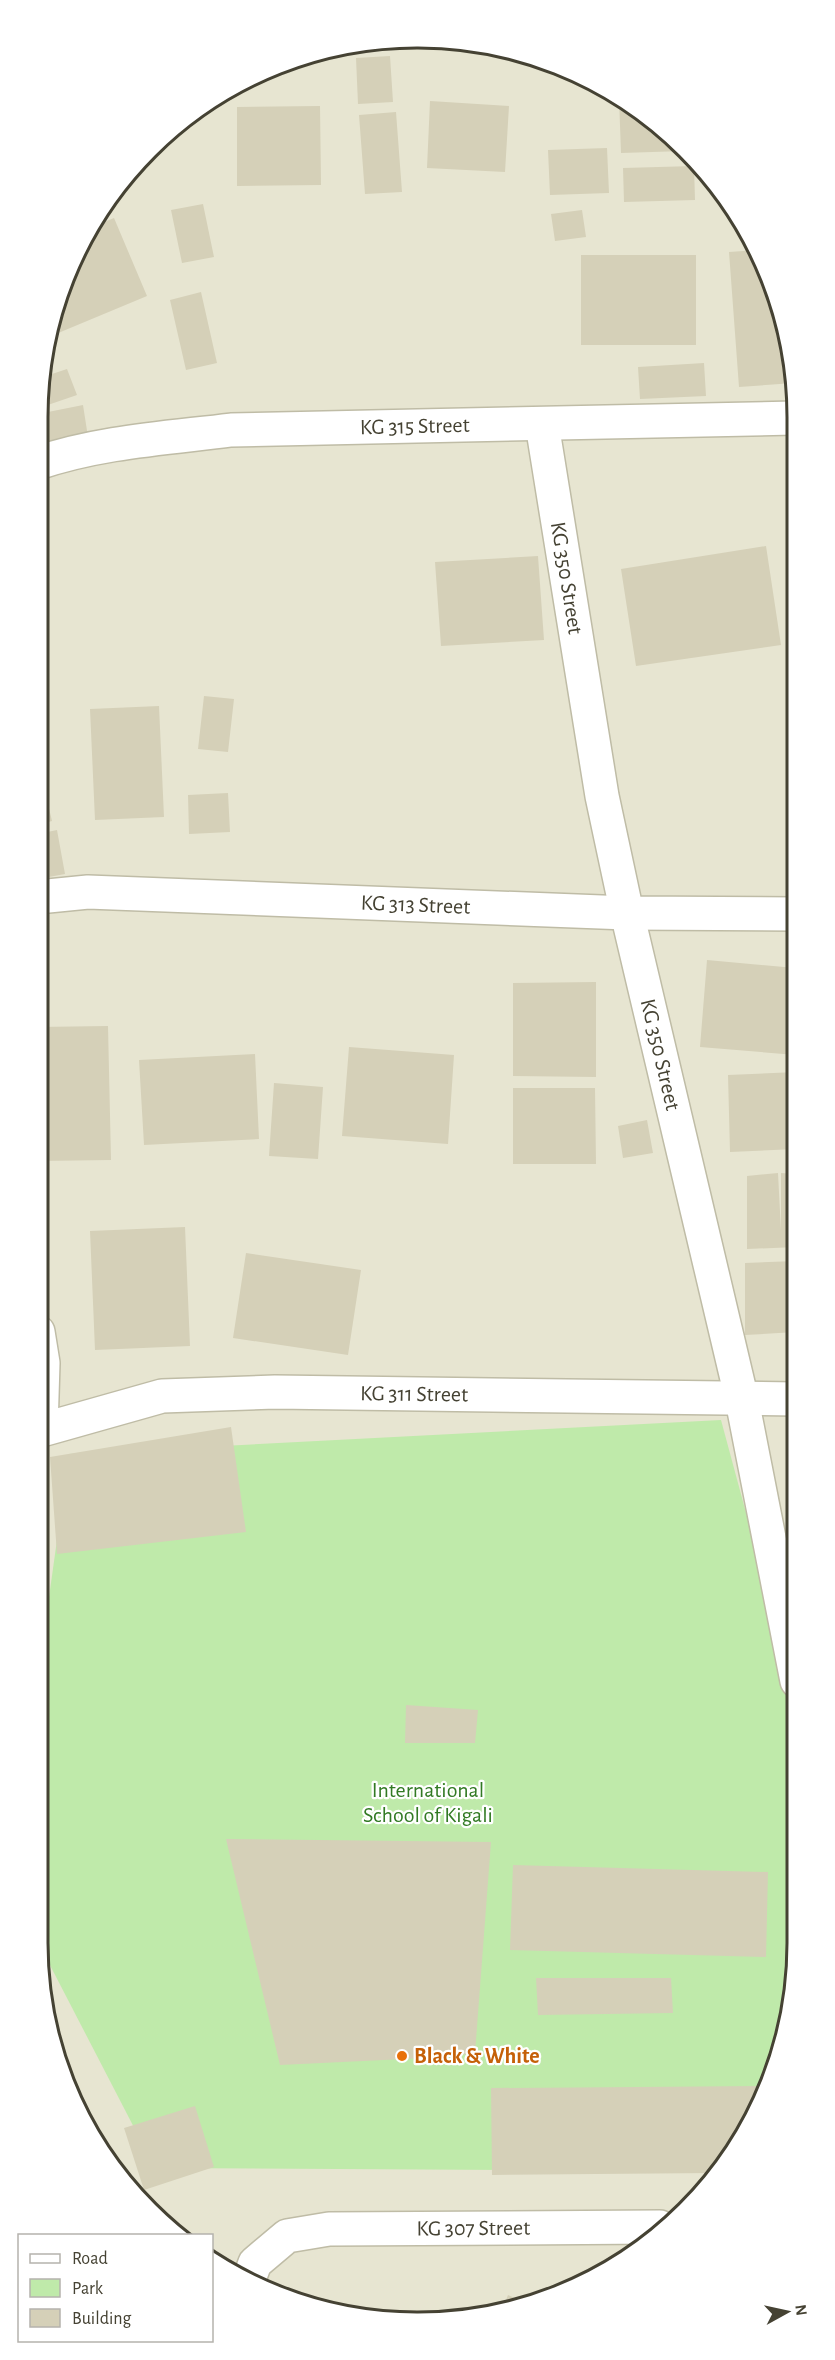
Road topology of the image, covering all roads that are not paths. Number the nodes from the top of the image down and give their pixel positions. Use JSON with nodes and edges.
{"nodes":[{"id":1,"x":787,"y":418,"type":"edge"},
{"id":2,"x":542,"y":424,"type":"junction"},
{"id":3,"x":48,"y":460,"type":"edge"},
{"id":4,"x":48,"y":896,"type":"edge"},
{"id":5,"x":627,"y":913,"type":"junction"},
{"id":6,"x":787,"y":914,"type":"edge"},
{"id":7,"x":787,"y":1399,"type":"edge"},
{"id":8,"x":742,"y":1400,"type":"junction"},
{"id":9,"x":48,"y":1428,"type":"edge"},
{"id":10,"x":787,"y":1630,"type":"edge"},
{"id":11,"x":653,"y":2227,"type":"edge"},
{"id":12,"x":251,"y":2273,"type":"edge"}],
"edges":[{"from":1,"to":2,"type":"street","name":"KG 315 Street"},
{"from":2,"to":3,"type":"street","name":"KG 315 Street"},
{"from":2,"to":5,"type":"street","name":"KG 350 Street"},
{"from":4,"to":5,"type":"street","name":"KG 313 Street"},
{"from":5,"to":6,"type":"street","name":"KG 313 Street"},
{"from":5,"to":8,"type":"street","name":"KG 350 Street"},
{"from":7,"to":8,"type":"street","name":"KG 311 Street"},
{"from":8,"to":9,"type":"street","name":"KG 311 Street"},
{"from":8,"to":10,"type":"street","name":"KG 350 Street"},
{"from":11,"to":12,"type":"street","name":"KG 307 Street"}]}
